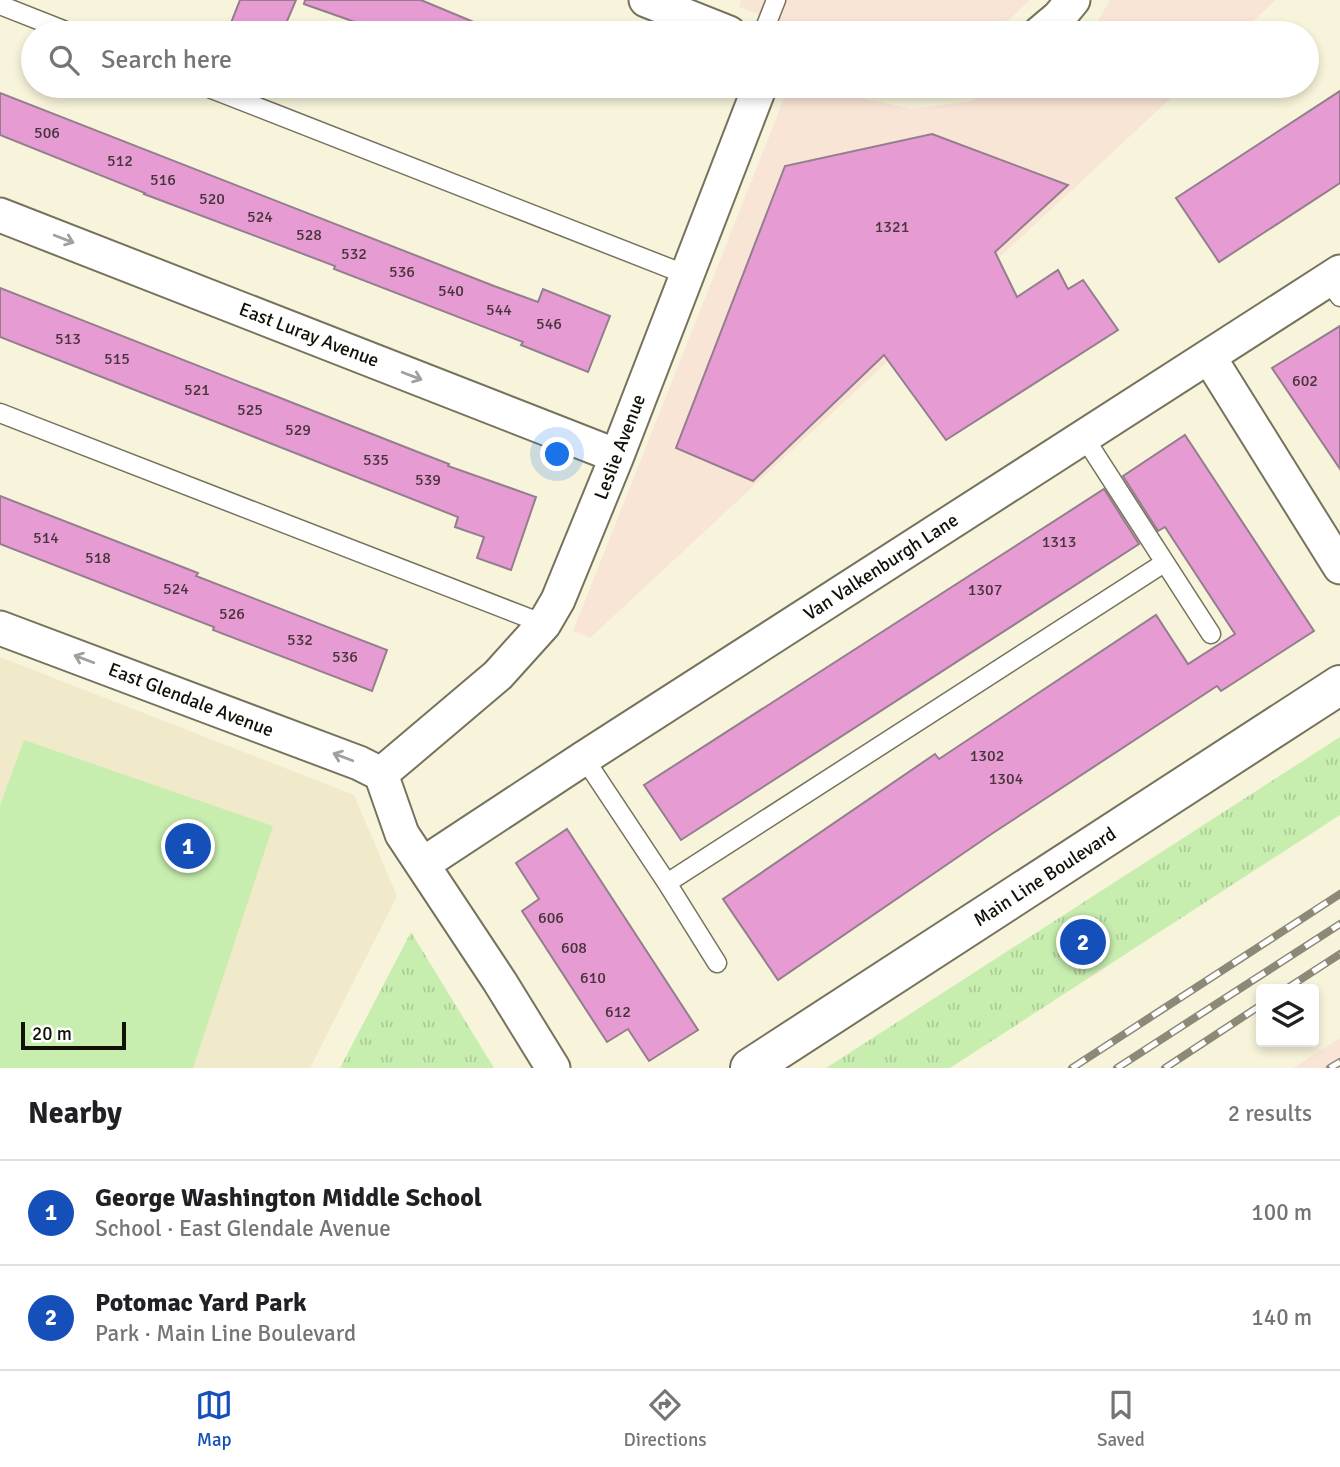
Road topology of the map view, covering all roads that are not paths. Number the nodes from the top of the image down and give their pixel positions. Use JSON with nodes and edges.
{"nodes":[{"id":1,"x":646,"y":0,"type":"edge"},
{"id":2,"x":776,"y":0,"type":"edge"},
{"id":3,"x":1073,"y":0,"type":"edge"},
{"id":4,"x":0,"y":5,"type":"edge"},
{"id":5,"x":41,"y":21,"type":"edge"},
{"id":6,"x":699,"y":21,"type":"edge"},
{"id":7,"x":768,"y":21,"type":"edge"},
{"id":8,"x":1054,"y":21,"type":"edge"},
{"id":9,"x":235,"y":98,"type":"edge"},
{"id":10,"x":755,"y":98,"type":"edge"},
{"id":11,"x":0,"y":215,"type":"edge"},
{"id":12,"x":687,"y":275,"type":"junction"},
{"id":13,"x":1336,"y":283,"type":"edge"},
{"id":14,"x":1209,"y":357,"type":"junction"},
{"id":15,"x":0,"y":413,"type":"edge"},
{"id":16,"x":1084,"y":437,"type":"junction"},
{"id":17,"x":617,"y":456,"type":"junction"},
{"id":18,"x":1164,"y":563,"type":"junction"},
{"id":19,"x":1340,"y":567,"type":"edge"},
{"id":20,"x":544,"y":624,"type":"junction"},
{"id":21,"x":0,"y":628,"type":"edge"},
{"id":22,"x":1211,"y":634,"type":"dead end"},
{"id":23,"x":1340,"y":685,"type":"edge"},
{"id":24,"x":584,"y":758,"type":"junction"},
{"id":25,"x":392,"y":766,"type":"junction"},
{"id":26,"x":423,"y":864,"type":"junction"},
{"id":27,"x":667,"y":883,"type":"junction"},
{"id":28,"x":717,"y":963,"type":"dead end"},
{"id":29,"x":553,"y":1068,"type":"edge"},
{"id":30,"x":750,"y":1068,"type":"edge"}],
"edges":[{"from":1,"to":6,"type":"street"},
{"from":2,"to":7,"type":"lane"},
{"from":3,"to":8,"type":"street"},
{"from":4,"to":5,"type":"lane"},
{"from":9,"to":12,"type":"lane"},
{"from":10,"to":12,"type":"street","name":"Leslie Avenue"},
{"from":11,"to":17,"type":"street","name":"East Luray Avenue","one_way":true},
{"from":12,"to":17,"type":"street","name":"Leslie Avenue"},
{"from":13,"to":14,"type":"street","name":"Van Valkenburgh Lane"},
{"from":14,"to":16,"type":"street","name":"Van Valkenburgh Lane"},
{"from":14,"to":19,"type":"street"},
{"from":15,"to":20,"type":"lane"},
{"from":16,"to":18,"type":"lane"},
{"from":16,"to":24,"type":"street","name":"Van Valkenburgh Lane"},
{"from":17,"to":20,"type":"street","name":"Leslie Avenue"},
{"from":18,"to":22,"type":"lane"},
{"from":18,"to":27,"type":"lane"},
{"from":20,"to":25,"type":"street","name":"Leslie Avenue"},
{"from":25,"to":21,"type":"street","name":"East Glendale Avenue","one_way":true},
{"from":23,"to":30,"type":"street","name":"Main Line Boulevard"},
{"from":24,"to":26,"type":"street","name":"Van Valkenburgh Lane"},
{"from":24,"to":27,"type":"lane"},
{"from":25,"to":26,"type":"street"},
{"from":26,"to":29,"type":"street"},
{"from":27,"to":28,"type":"lane"}]}
